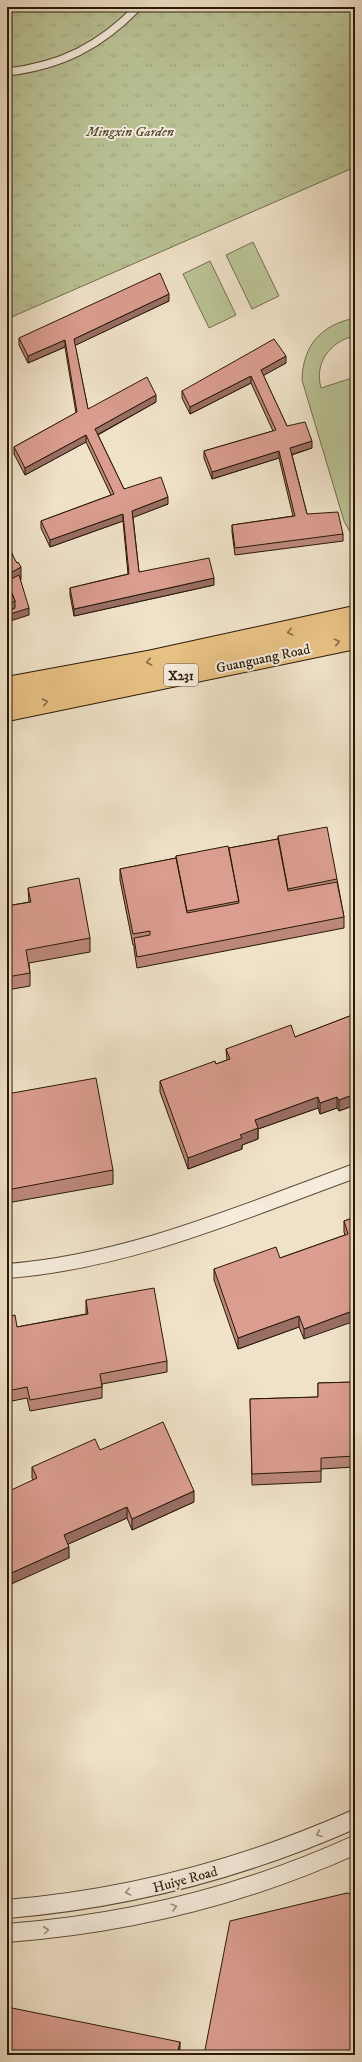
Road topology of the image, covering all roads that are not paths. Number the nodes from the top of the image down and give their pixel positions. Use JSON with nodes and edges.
{"nodes":[{"id":1,"x":138,"y":7,"type":"edge"},
{"id":2,"x":7,"y":72,"type":"edge"},
{"id":3,"x":355,"y":617,"type":"edge"},
{"id":4,"x":355,"y":638,"type":"edge"},
{"id":5,"x":7,"y":688,"type":"edge"},
{"id":6,"x":7,"y":710,"type":"edge"},
{"id":7,"x":355,"y":1171,"type":"edge"},
{"id":8,"x":7,"y":1271,"type":"edge"},
{"id":9,"x":355,"y":1819,"type":"edge"},
{"id":10,"x":355,"y":1845,"type":"edge"},
{"id":11,"x":7,"y":1909,"type":"edge"},
{"id":12,"x":7,"y":1933,"type":"edge"}],
"edges":[{"from":1,"to":2,"type":"lane"},
{"from":3,"to":5,"type":"main road","name":"Guanguang Road","number":"X231","one_way":true},
{"from":6,"to":4,"type":"main road","name":"Guanguang Road","number":"X231","one_way":true},
{"from":7,"to":8,"type":"street"},
{"from":9,"to":11,"type":"street","name":"Huiye Road","one_way":true},
{"from":12,"to":10,"type":"street","name":"Huiye Road","one_way":true}]}
